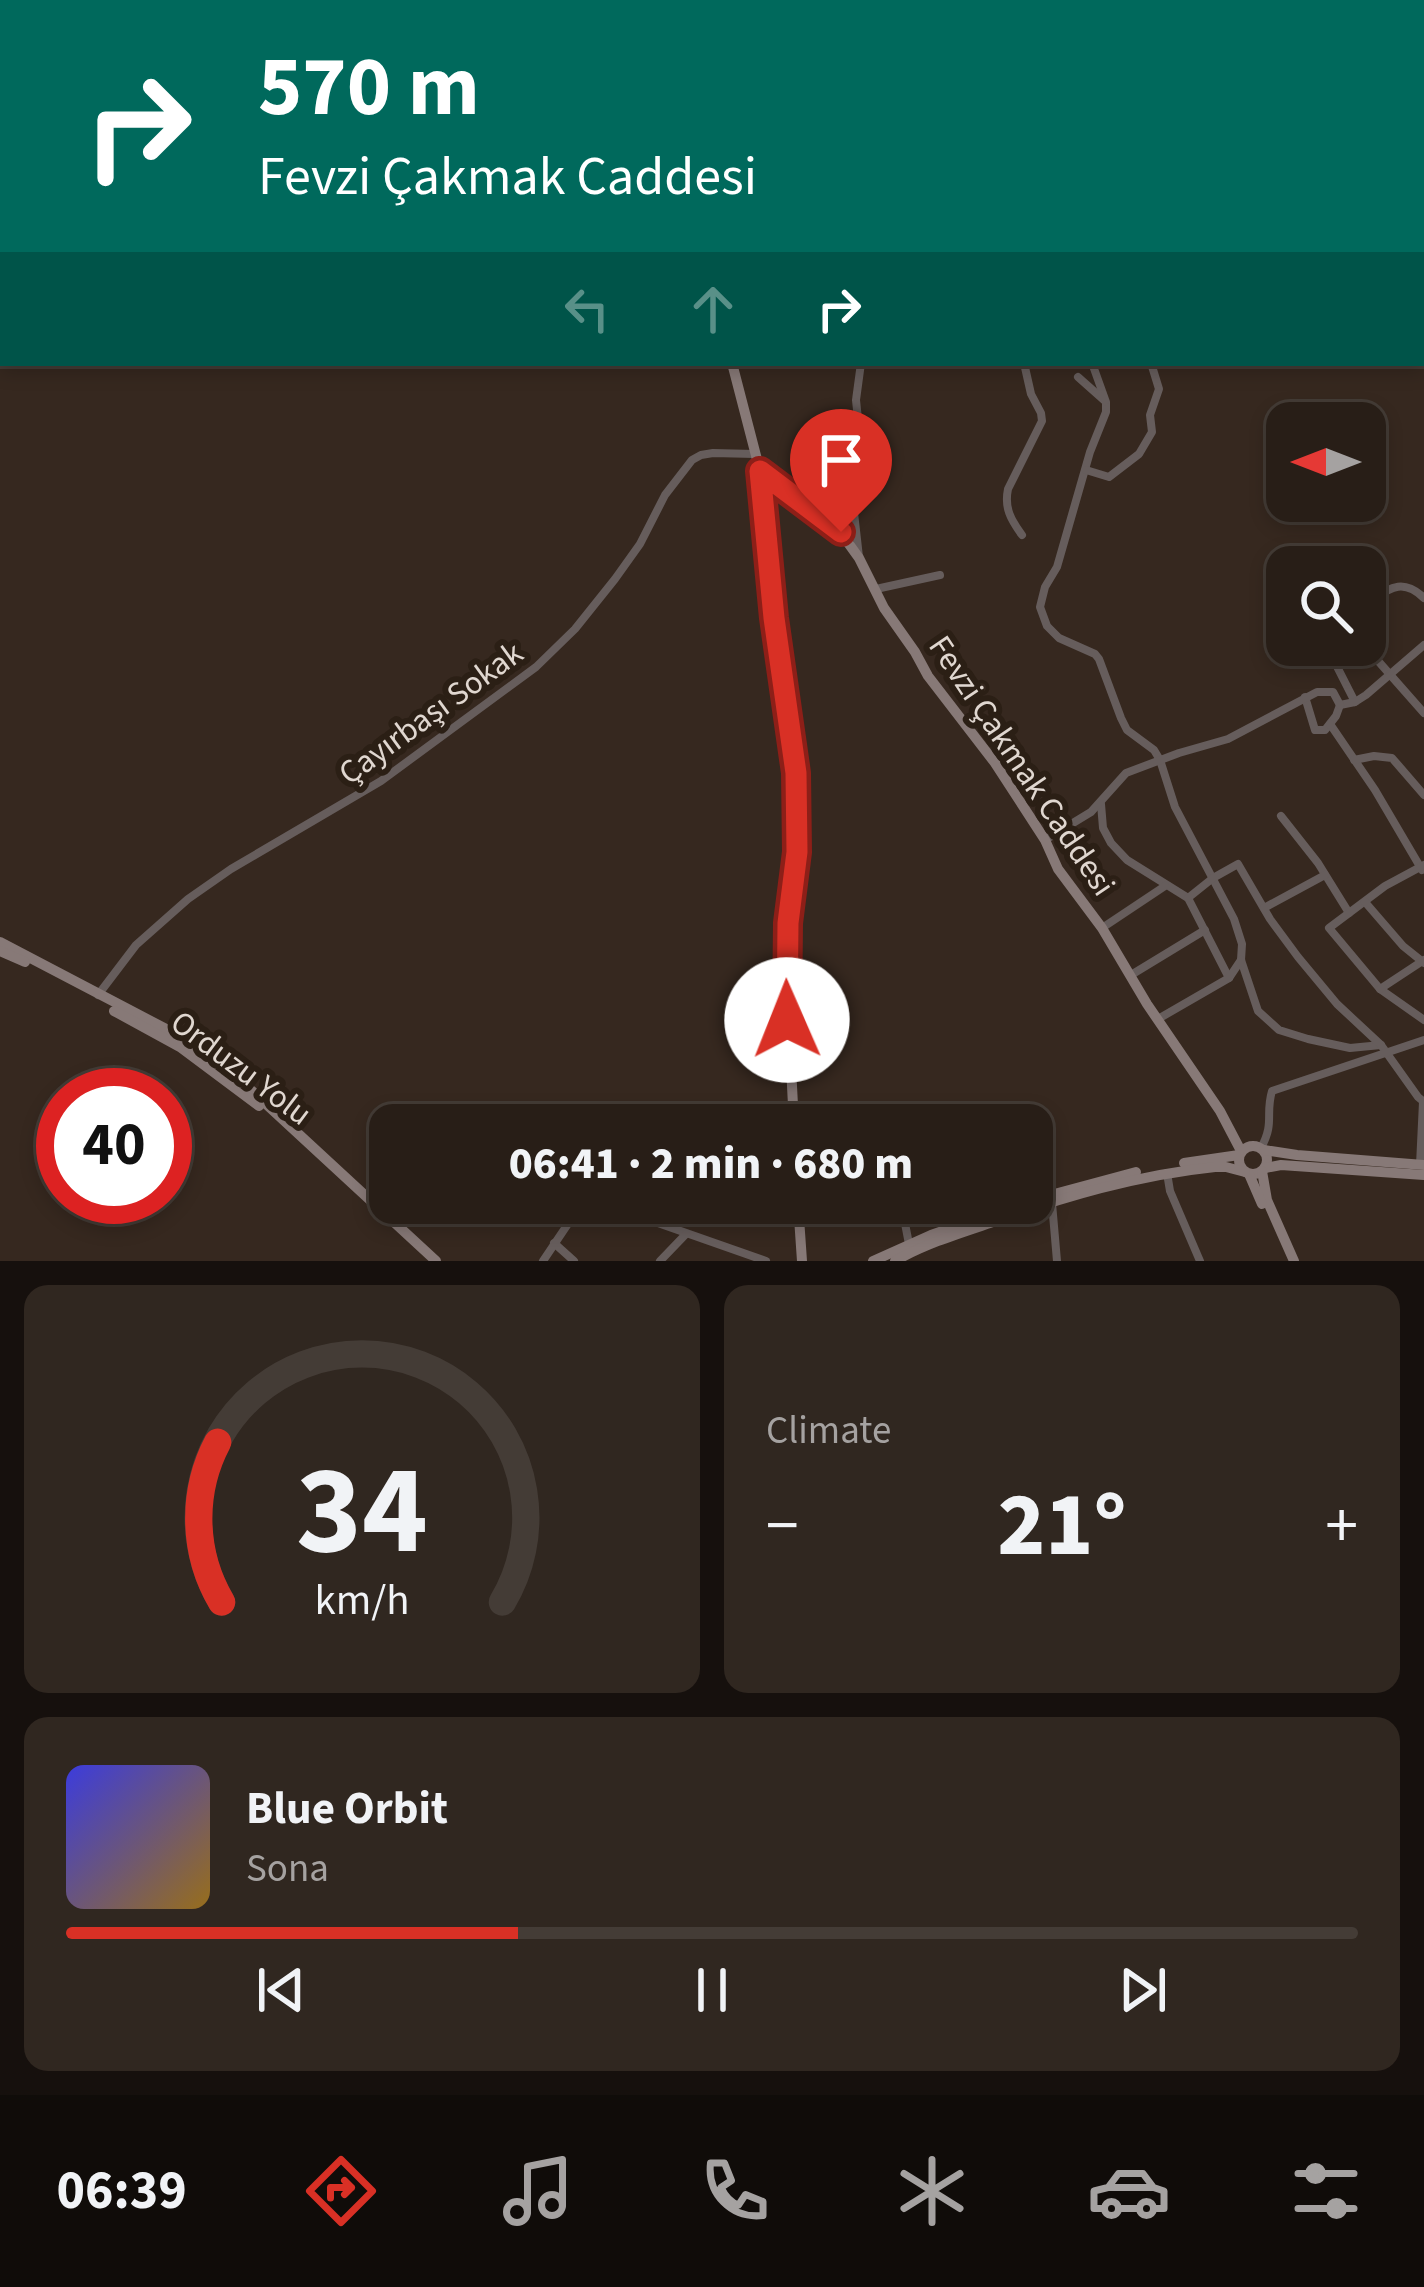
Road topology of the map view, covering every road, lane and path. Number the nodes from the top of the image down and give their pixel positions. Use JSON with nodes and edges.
{"nodes":[{"id":1,"x":733,"y":366,"type":"edge"},
{"id":2,"x":861,"y":366,"type":"edge"},
{"id":3,"x":1025,"y":366,"type":"edge"},
{"id":4,"x":1093,"y":366,"type":"edge"},
{"id":5,"x":1152,"y":366,"type":"edge"},
{"id":6,"x":1078,"y":376,"type":"dead end"},
{"id":7,"x":1106,"y":402,"type":"junction"},
{"id":8,"x":757,"y":454,"type":"junction"},
{"id":9,"x":1086,"y":470,"type":"junction"},
{"id":10,"x":760,"y":471,"type":"junction"},
{"id":11,"x":1022,"y":536,"type":"dead end"},
{"id":12,"x":859,"y":558,"type":"junction"},
{"id":13,"x":940,"y":575,"type":"dead end"},
{"id":14,"x":876,"y":589,"type":"junction"},
{"id":15,"x":1386,"y":593,"type":"edge"},
{"id":16,"x":1424,"y":598,"type":"edge"},
{"id":17,"x":1424,"y":645,"type":"edge"},
{"id":18,"x":1337,"y":666,"type":"edge"},
{"id":19,"x":1381,"y":666,"type":"edge"},
{"id":20,"x":1390,"y":677,"type":"junction"},
{"id":21,"x":1306,"y":697,"type":"junction"},
{"id":22,"x":1355,"y":702,"type":"junction"},
{"id":23,"x":1340,"y":705,"type":"junction"},
{"id":24,"x":1424,"y":713,"type":"edge"},
{"id":25,"x":1330,"y":724,"type":"junction"},
{"id":26,"x":1160,"y":760,"type":"junction"},
{"id":27,"x":1354,"y":760,"type":"junction"},
{"id":28,"x":1424,"y":795,"type":"edge"},
{"id":29,"x":1101,"y":802,"type":"junction"},
{"id":30,"x":1281,"y":816,"type":"dead end"},
{"id":31,"x":1045,"y":840,"type":"junction"},
{"id":32,"x":1423,"y":868,"type":"edge"},
{"id":33,"x":1325,"y":875,"type":"junction"},
{"id":34,"x":1214,"y":878,"type":"junction"},
{"id":35,"x":1166,"y":886,"type":"junction"},
{"id":36,"x":1188,"y":898,"type":"junction"},
{"id":37,"x":1365,"y":902,"type":"junction"},
{"id":38,"x":1264,"y":908,"type":"junction"},
{"id":39,"x":1349,"y":913,"type":"junction"},
{"id":40,"x":1102,"y":928,"type":"junction"},
{"id":41,"x":1205,"y":930,"type":"junction"},
{"id":42,"x":0,"y":942,"type":"edge"},
{"id":43,"x":0,"y":951,"type":"edge"},
{"id":44,"x":1241,"y":960,"type":"junction"},
{"id":45,"x":1423,"y":961,"type":"edge"},
{"id":46,"x":1131,"y":975,"type":"junction"},
{"id":47,"x":1228,"y":978,"type":"junction"},
{"id":48,"x":1380,"y":989,"type":"junction"},
{"id":49,"x":98,"y":995,"type":"junction"},
{"id":50,"x":1158,"y":1018,"type":"junction"},
{"id":51,"x":1424,"y":1020,"type":"edge"},
{"id":52,"x":1424,"y":1040,"type":"edge"},
{"id":53,"x":1384,"y":1048,"type":"junction"},
{"id":54,"x":1424,"y":1102,"type":"edge"},
{"id":55,"x":793,"y":1104,"type":"edge"},
{"id":56,"x":1252,"y":1150,"type":"junction"},
{"id":57,"x":1423,"y":1168,"type":"edge"},
{"id":58,"x":1264,"y":1170,"type":"junction"},
{"id":59,"x":1167,"y":1173,"type":"junction"},
{"id":60,"x":1247,"y":1173,"type":"junction"},
{"id":61,"x":1053,"y":1196,"type":"edge"},
{"id":62,"x":1053,"y":1197,"type":"edge"},
{"id":63,"x":1053,"y":1218,"type":"edge"},
{"id":64,"x":567,"y":1224,"type":"edge"},
{"id":65,"x":660,"y":1224,"type":"edge"},
{"id":66,"x":800,"y":1224,"type":"edge"},
{"id":67,"x":905,"y":1224,"type":"edge"},
{"id":68,"x":965,"y":1224,"type":"edge"},
{"id":69,"x":981,"y":1224,"type":"edge"},
{"id":70,"x":686,"y":1234,"type":"junction"},
{"id":71,"x":554,"y":1243,"type":"junction"},
{"id":72,"x":909,"y":1244,"type":"junction"},
{"id":73,"x":927,"y":1245,"type":"junction"},
{"id":74,"x":748,"y":1259,"type":"edge"},
{"id":75,"x":426,"y":1261,"type":"edge"},
{"id":76,"x":436,"y":1261,"type":"edge"},
{"id":77,"x":543,"y":1261,"type":"edge"},
{"id":78,"x":574,"y":1261,"type":"edge"},
{"id":79,"x":660,"y":1261,"type":"edge"},
{"id":80,"x":766,"y":1261,"type":"edge"},
{"id":81,"x":802,"y":1261,"type":"edge"},
{"id":82,"x":873,"y":1261,"type":"edge"},
{"id":83,"x":895,"y":1261,"type":"edge"},
{"id":84,"x":929,"y":1261,"type":"edge"},
{"id":85,"x":1057,"y":1261,"type":"edge"},
{"id":86,"x":1200,"y":1261,"type":"edge"},
{"id":87,"x":1290,"y":1261,"type":"edge"}],
"edges":[{"from":1,"to":8,"type":"street"},
{"from":2,"to":12,"type":"street"},
{"from":3,"to":11,"type":"street"},
{"from":4,"to":7,"type":"street"},
{"from":5,"to":9,"type":"street"},
{"from":6,"to":7,"type":"street"},
{"from":7,"to":9,"type":"street"},
{"from":8,"to":10,"type":"street"},
{"from":8,"to":49,"type":"street","name":"Çayırbaşı Sokak"},
{"from":9,"to":26,"type":"street"},
{"from":10,"to":12,"type":"street","name":"Fevzi Çakmak Caddesi"},
{"from":10,"to":55,"type":"street"},
{"from":12,"to":14,"type":"street","name":"Fevzi Çakmak Caddesi"},
{"from":13,"to":14,"type":"street"},
{"from":14,"to":31,"type":"street","name":"Fevzi Çakmak Caddesi"},
{"from":15,"to":16,"type":"street"},
{"from":17,"to":20,"type":"street"},
{"from":18,"to":22,"type":"street"},
{"from":19,"to":20,"type":"street"},
{"from":20,"to":22,"type":"street"},
{"from":20,"to":24,"type":"street"},
{"from":21,"to":23,"type":"street"},
{"from":21,"to":25,"type":"street"},
{"from":21,"to":26,"type":"street"},
{"from":22,"to":23,"type":"street"},
{"from":23,"to":25,"type":"street"},
{"from":25,"to":27,"type":"street"},
{"from":26,"to":29,"type":"street"},
{"from":26,"to":34,"type":"street"},
{"from":27,"to":28,"type":"street"},
{"from":27,"to":32,"type":"street"},
{"from":29,"to":31,"type":"street"},
{"from":29,"to":35,"type":"street"},
{"from":30,"to":33,"type":"street"},
{"from":31,"to":40,"type":"street","name":"Fevzi Çakmak Caddesi"},
{"from":32,"to":37,"type":"street"},
{"from":33,"to":38,"type":"street"},
{"from":33,"to":39,"type":"street"},
{"from":34,"to":36,"type":"street"},
{"from":34,"to":38,"type":"street"},
{"from":34,"to":44,"type":"street"},
{"from":35,"to":36,"type":"street"},
{"from":35,"to":40,"type":"street"},
{"from":36,"to":41,"type":"street"},
{"from":37,"to":39,"type":"street"},
{"from":37,"to":45,"type":"street"},
{"from":38,"to":53,"type":"street"},
{"from":39,"to":48,"type":"street"},
{"from":40,"to":46,"type":"street","name":"Fevzi Çakmak Caddesi"},
{"from":41,"to":46,"type":"street"},
{"from":41,"to":47,"type":"street"},
{"from":42,"to":49,"type":"street"},
{"from":43,"to":75,"type":"street","name":"Orduzu Yolu"},
{"from":44,"to":47,"type":"street"},
{"from":44,"to":53,"type":"street"},
{"from":45,"to":48,"type":"street"},
{"from":46,"to":50,"type":"street","name":"Fevzi Çakmak Caddesi"},
{"from":47,"to":50,"type":"street"},
{"from":48,"to":51,"type":"street"},
{"from":49,"to":76,"type":"street"},
{"from":50,"to":56,"type":"street","name":"Fevzi Çakmak Caddesi"},
{"from":52,"to":53,"type":"street"},
{"from":53,"to":54,"type":"street"},
{"from":53,"to":56,"type":"street"},
{"from":54,"to":57,"type":"street"},
{"from":56,"to":57,"type":"street"},
{"from":56,"to":58,"type":"street"},
{"from":56,"to":60,"type":"street"},
{"from":56,"to":61,"type":"street"},
{"from":57,"to":58,"type":"street"},
{"from":58,"to":60,"type":"street"},
{"from":58,"to":87,"type":"street"},
{"from":59,"to":60,"type":"street"},
{"from":59,"to":62,"type":"street"},
{"from":59,"to":86,"type":"street"},
{"from":60,"to":87,"type":"street"},
{"from":63,"to":85,"type":"street"},
{"from":64,"to":71,"type":"street"},
{"from":65,"to":70,"type":"street"},
{"from":66,"to":81,"type":"street"},
{"from":67,"to":72,"type":"street"},
{"from":68,"to":72,"type":"street"},
{"from":69,"to":73,"type":"street"},
{"from":70,"to":74,"type":"street"},
{"from":70,"to":79,"type":"street"},
{"from":71,"to":77,"type":"street"},
{"from":71,"to":78,"type":"street"},
{"from":72,"to":82,"type":"street"},
{"from":73,"to":83,"type":"street"},
{"from":73,"to":84,"type":"street"},
{"from":74,"to":80,"type":"street"}]}
